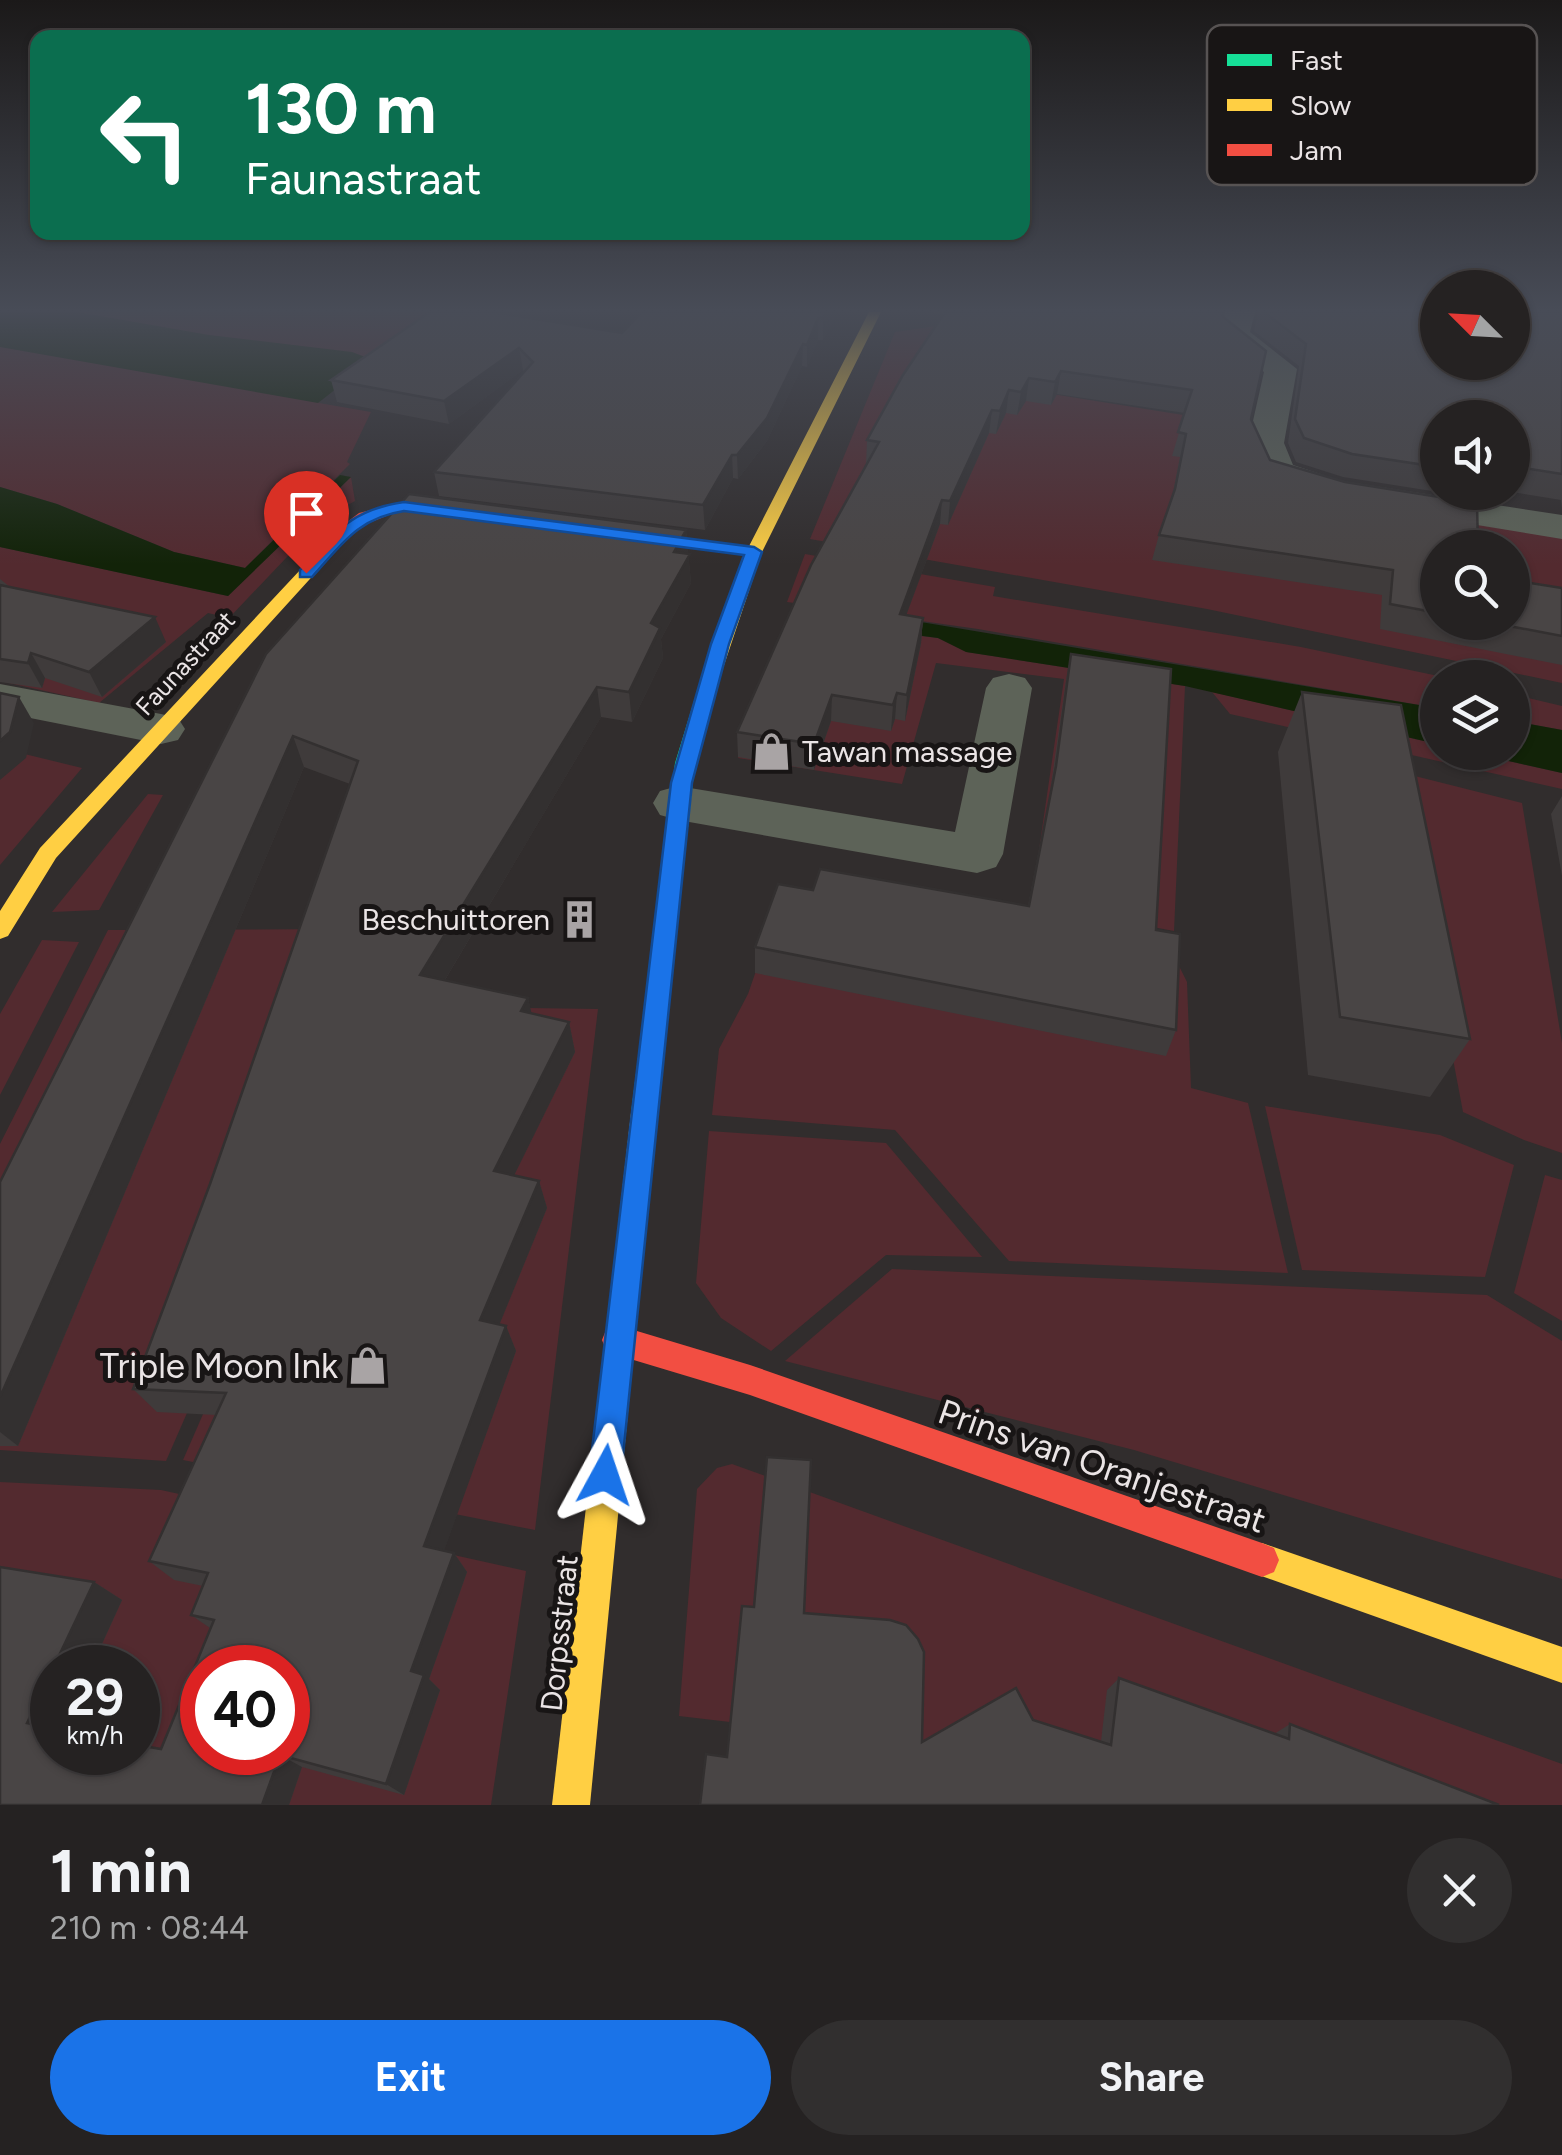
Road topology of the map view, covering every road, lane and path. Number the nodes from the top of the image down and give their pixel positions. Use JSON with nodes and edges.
{"nodes":[{"id":1,"x":833,"y":396,"type":"edge"},
{"id":2,"x":1276,"y":396,"type":"edge"},
{"id":3,"x":492,"y":518,"type":"edge"},
{"id":4,"x":1562,"y":527,"type":"edge"},
{"id":5,"x":583,"y":530,"type":"edge"},
{"id":6,"x":754,"y":552,"type":"junction"},
{"id":7,"x":1009,"y":688,"type":"dead end"},
{"id":8,"x":0,"y":698,"type":"edge"},
{"id":9,"x":161,"y":729,"type":"junction"},
{"id":10,"x":678,"y":803,"type":"junction"},
{"id":11,"x":0,"y":930,"type":"edge"},
{"id":12,"x":617,"y":1340,"type":"junction"},
{"id":13,"x":1562,"y":1664,"type":"edge"},
{"id":14,"x":571,"y":1805,"type":"edge"}],
"edges":[{"from":1,"to":6,"type":"street","name":"Dorpsstraat"},
{"from":2,"to":4,"type":"street"},
{"from":3,"to":9,"type":"street","name":"Faunastraat"},
{"from":5,"to":6,"type":"street"},
{"from":6,"to":10,"type":"street","name":"Dorpsstraat"},
{"from":7,"to":10,"type":"street"},
{"from":8,"to":9,"type":"street"},
{"from":9,"to":11,"type":"street","name":"Faunastraat"},
{"from":10,"to":12,"type":"street","name":"Dorpsstraat"},
{"from":12,"to":13,"type":"street","name":"Prins van Oranjestraat"},
{"from":12,"to":14,"type":"street","name":"Dorpsstraat"}]}
